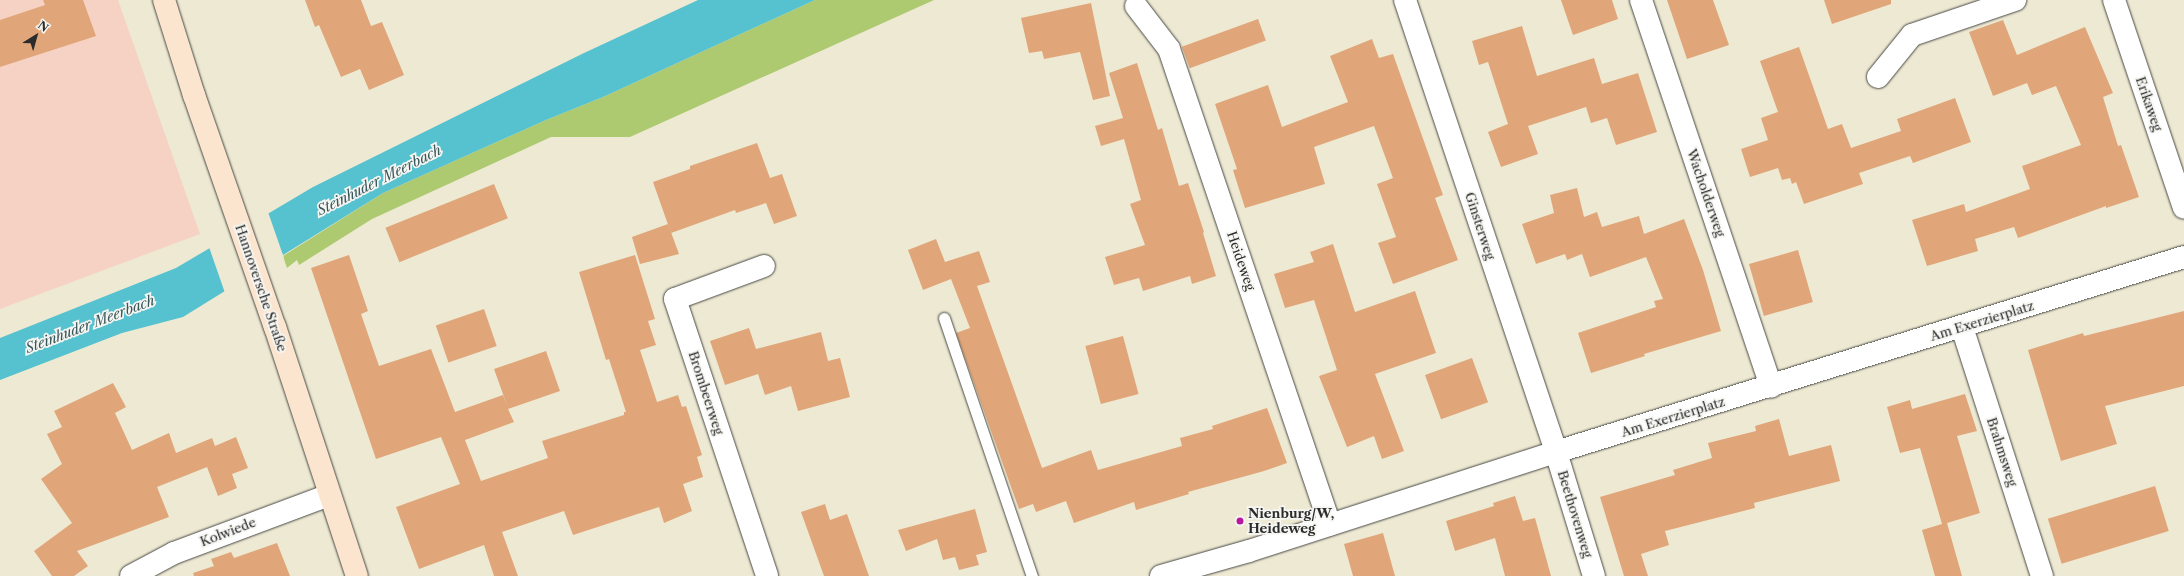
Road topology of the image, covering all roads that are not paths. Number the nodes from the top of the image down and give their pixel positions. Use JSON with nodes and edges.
{"nodes":[{"id":1,"x":164,"y":0,"type":"edge"},
{"id":2,"x":1405,"y":0,"type":"edge"},
{"id":3,"x":1641,"y":0,"type":"edge"},
{"id":4,"x":2015,"y":0,"type":"edge"},
{"id":5,"x":2114,"y":0,"type":"edge"},
{"id":6,"x":1136,"y":6,"type":"dead end"},
{"id":7,"x":1878,"y":77,"type":"dead end"},
{"id":8,"x":2184,"y":208,"type":"edge"},
{"id":9,"x":2184,"y":257,"type":"edge"},
{"id":10,"x":764,"y":266,"type":"dead end"},
{"id":11,"x":944,"y":318,"type":"dead end"},
{"id":12,"x":1962,"y":327,"type":"junction"},
{"id":13,"x":1771,"y":387,"type":"junction"},
{"id":14,"x":1556,"y":452,"type":"junction"},
{"id":15,"x":329,"y":495,"type":"junction"},
{"id":16,"x":1330,"y":526,"type":"junction"},
{"id":17,"x":131,"y":576,"type":"edge"},
{"id":18,"x":357,"y":576,"type":"edge"},
{"id":19,"x":767,"y":576,"type":"edge"},
{"id":20,"x":1032,"y":576,"type":"edge"},
{"id":21,"x":1162,"y":576,"type":"edge"},
{"id":22,"x":1594,"y":576,"type":"edge"},
{"id":23,"x":2042,"y":576,"type":"edge"}],
"edges":[{"from":1,"to":15,"type":"street","name":"Hannoversche Straße"},
{"from":2,"to":14,"type":"street","name":"Ginsterweg"},
{"from":3,"to":13,"type":"street","name":"Wacholderweg"},
{"from":4,"to":7,"type":"street"},
{"from":5,"to":8,"type":"street","name":"Erikaweg"},
{"from":6,"to":16,"type":"street","name":"Heideweg"},
{"from":9,"to":12,"type":"street","name":"Am Exerzierplatz"},
{"from":10,"to":19,"type":"street","name":"Brombeerweg"},
{"from":11,"to":20,"type":"lane"},
{"from":12,"to":13,"type":"street","name":"Am Exerzierplatz"},
{"from":12,"to":23,"type":"street","name":"Brahmsweg"},
{"from":13,"to":14,"type":"street","name":"Am Exerzierplatz"},
{"from":14,"to":16,"type":"street","name":"Am Exerzierplatz"},
{"from":14,"to":22,"type":"street","name":"Beethovenweg"},
{"from":15,"to":17,"type":"street","name":"Kolwiede"},
{"from":15,"to":18,"type":"street","name":"Hannoversche Straße"},
{"from":16,"to":21,"type":"street","name":"Am Exerzierplatz"}]}
